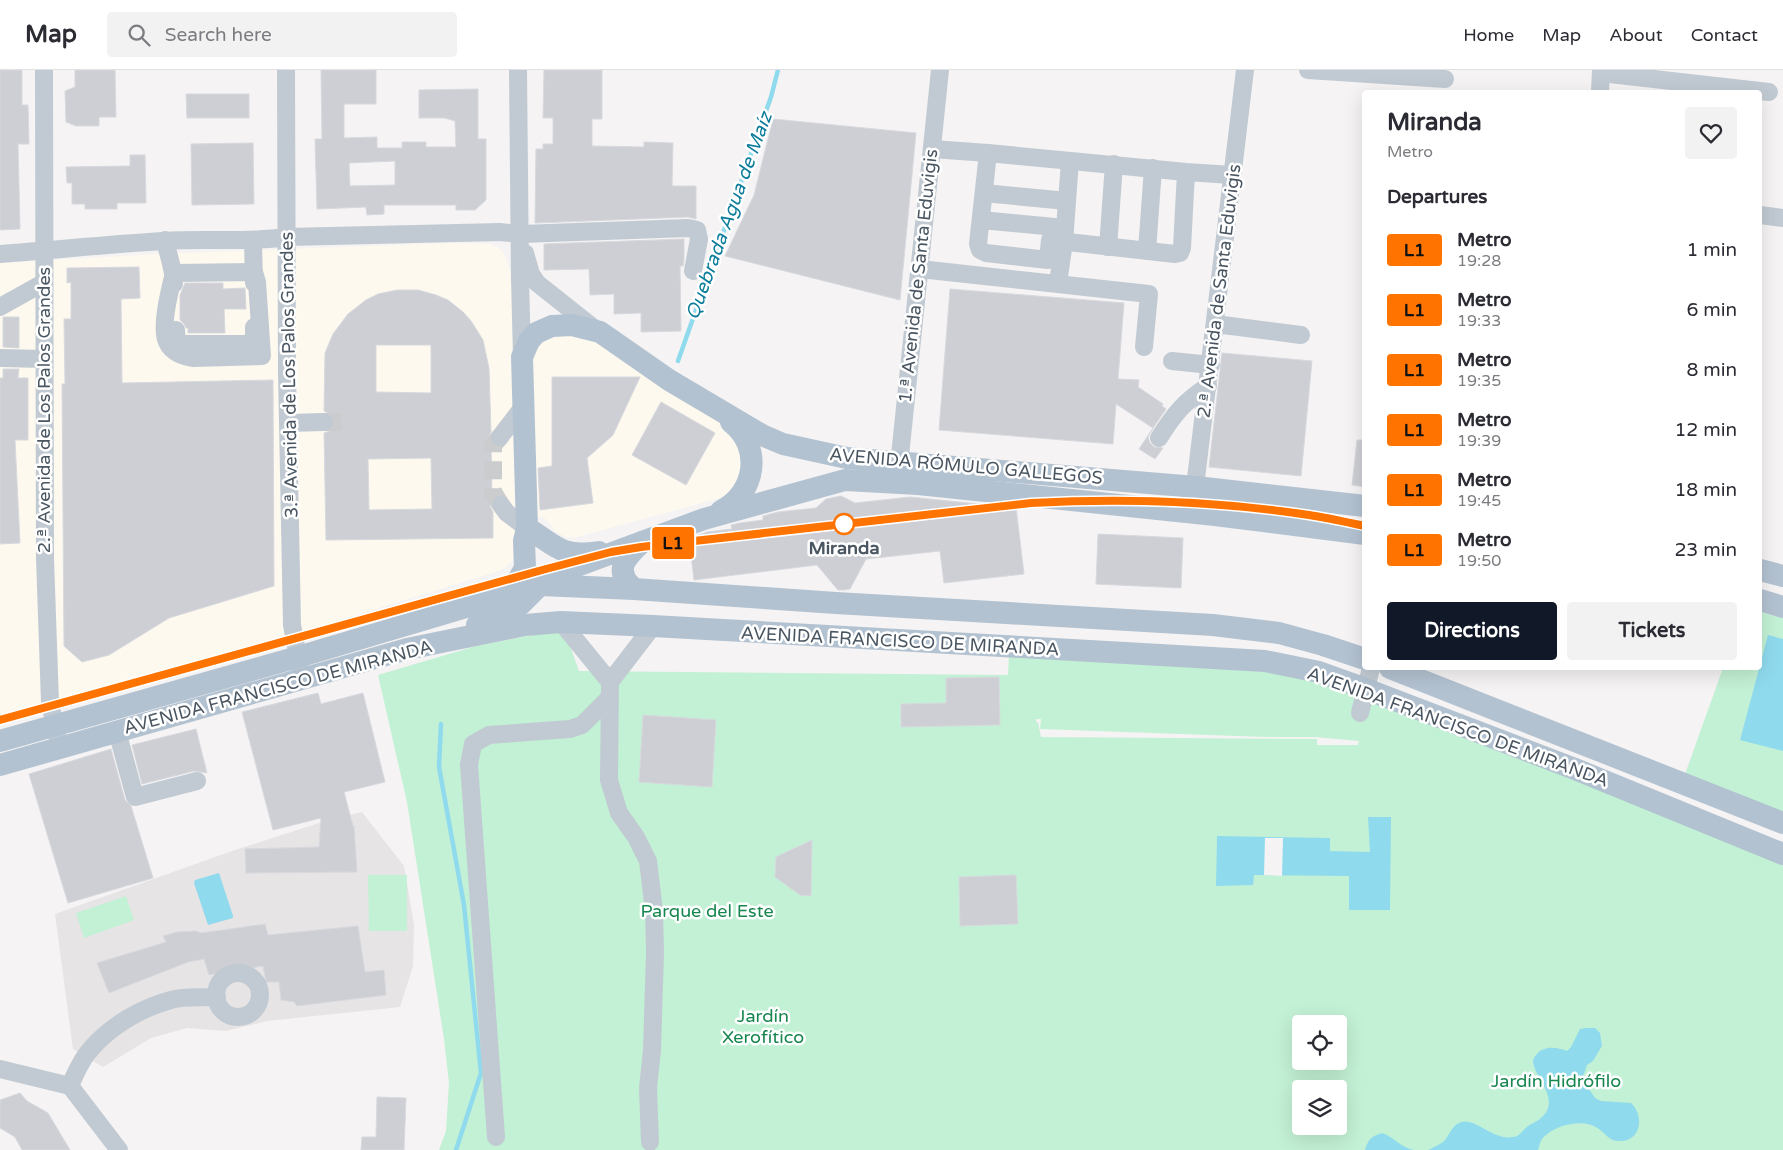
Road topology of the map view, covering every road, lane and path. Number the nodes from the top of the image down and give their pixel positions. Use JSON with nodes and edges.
{"nodes":[{"id":1,"x":44,"y":70,"type":"edge"},
{"id":2,"x":286,"y":70,"type":"edge"},
{"id":3,"x":518,"y":70,"type":"edge"},
{"id":4,"x":940,"y":70,"type":"edge"},
{"id":5,"x":1246,"y":70,"type":"edge"},
{"id":6,"x":1308,"y":70,"type":"edge"},
{"id":7,"x":1601,"y":71,"type":"edge"},
{"id":8,"x":1445,"y":80,"type":"edge"},
{"id":9,"x":1600,"y":90,"type":"edge"},
{"id":10,"x":1753,"y":90,"type":"edge"},
{"id":11,"x":1762,"y":91,"type":"edge"},
{"id":12,"x":1769,"y":92,"type":"dead end"},
{"id":13,"x":932,"y":149,"type":"junction"},
{"id":14,"x":988,"y":153,"type":"junction"},
{"id":15,"x":1070,"y":161,"type":"junction"},
{"id":16,"x":1114,"y":164,"type":"junction"},
{"id":17,"x":1153,"y":168,"type":"junction"},
{"id":18,"x":1186,"y":172,"type":"junction"},
{"id":19,"x":1232,"y":175,"type":"junction"},
{"id":20,"x":984,"y":192,"type":"junction"},
{"id":21,"x":1067,"y":200,"type":"junction"},
{"id":22,"x":1762,"y":215,"type":"edge"},
{"id":23,"x":1783,"y":218,"type":"edge"},
{"id":24,"x":981,"y":220,"type":"junction"},
{"id":25,"x":520,"y":234,"type":"junction"},
{"id":26,"x":1064,"y":235,"type":"junction"},
{"id":27,"x":287,"y":237,"type":"junction"},
{"id":28,"x":165,"y":240,"type":"junction"},
{"id":29,"x":253,"y":240,"type":"junction"},
{"id":30,"x":1108,"y":246,"type":"junction"},
{"id":31,"x":43,"y":251,"type":"junction"},
{"id":32,"x":1147,"y":251,"type":"junction"},
{"id":33,"x":0,"y":254,"type":"edge"},
{"id":34,"x":920,"y":269,"type":"junction"},
{"id":35,"x":693,"y":271,"type":"dead end"},
{"id":36,"x":254,"y":272,"type":"junction"},
{"id":37,"x":174,"y":273,"type":"junction"},
{"id":38,"x":43,"y":283,"type":"junction"},
{"id":39,"x":1058,"y":283,"type":"junction"},
{"id":40,"x":0,"y":307,"type":"edge"},
{"id":41,"x":1215,"y":324,"type":"junction"},
{"id":42,"x":600,"y":332,"type":"junction"},
{"id":43,"x":1301,"y":335,"type":"dead end"},
{"id":44,"x":1144,"y":347,"type":"dead end"},
{"id":45,"x":522,"y":357,"type":"junction"},
{"id":46,"x":0,"y":358,"type":"edge"},
{"id":47,"x":44,"y":359,"type":"junction"},
{"id":48,"x":1172,"y":361,"type":"dead end"},
{"id":49,"x":1211,"y":365,"type":"junction"},
{"id":50,"x":1208,"y":386,"type":"junction"},
{"id":51,"x":708,"y":404,"type":"junction"},
{"id":52,"x":522,"y":407,"type":"junction"},
{"id":53,"x":289,"y":422,"type":"junction"},
{"id":54,"x":324,"y":422,"type":"tunnel mouth"},
{"id":55,"x":500,"y":437,"type":"tunnel mouth"},
{"id":56,"x":1160,"y":438,"type":"dead end"},
{"id":57,"x":898,"y":472,"type":"junction"},
{"id":58,"x":1196,"y":487,"type":"junction"},
{"id":59,"x":501,"y":505,"type":"tunnel mouth"},
{"id":60,"x":1362,"y":506,"type":"edge"},
{"id":61,"x":1192,"y":512,"type":"junction"},
{"id":62,"x":704,"y":519,"type":"junction"},
{"id":63,"x":527,"y":528,"type":"junction"},
{"id":64,"x":1362,"y":534,"type":"edge"},
{"id":65,"x":643,"y":541,"type":"junction"},
{"id":66,"x":1762,"y":571,"type":"edge"},
{"id":67,"x":1783,"y":576,"type":"edge"},
{"id":68,"x":540,"y":585,"type":"junction"},
{"id":69,"x":634,"y":589,"type":"junction"},
{"id":70,"x":504,"y":595,"type":"junction"},
{"id":71,"x":1762,"y":601,"type":"edge"},
{"id":72,"x":1783,"y":607,"type":"edge"},
{"id":73,"x":561,"y":622,"type":"junction"},
{"id":74,"x":653,"y":626,"type":"junction"},
{"id":75,"x":408,"y":648,"type":"junction"},
{"id":76,"x":1362,"y":658,"type":"edge"},
{"id":77,"x":300,"y":668,"type":"junction"},
{"id":78,"x":1371,"y":670,"type":"edge"},
{"id":79,"x":1399,"y":670,"type":"edge"},
{"id":80,"x":610,"y":689,"type":"junction"},
{"id":81,"x":1360,"y":713,"type":"dead end"},
{"id":82,"x":55,"y":725,"type":"junction"},
{"id":83,"x":112,"y":738,"type":"junction"},
{"id":84,"x":0,"y":741,"type":"edge"},
{"id":85,"x":59,"y":748,"type":"junction"},
{"id":86,"x":0,"y":765,"type":"edge"},
{"id":87,"x":197,"y":781,"type":"dead end"},
{"id":88,"x":1783,"y":823,"type":"edge"},
{"id":89,"x":1783,"y":854,"type":"edge"},
{"id":90,"x":217,"y":997,"type":"dead end"},
{"id":91,"x":0,"y":1069,"type":"edge"},
{"id":92,"x":70,"y":1086,"type":"junction"},
{"id":93,"x":496,"y":1137,"type":"dead end"},
{"id":94,"x":650,"y":1142,"type":"dead end"},
{"id":95,"x":119,"y":1150,"type":"edge"}],
"edges":[{"from":1,"to":31,"type":"street","name":"2.ª Avenida de Los Palos Grandes"},
{"from":2,"to":27,"type":"street","name":"3.ª Avenida de Los Palos Grandes"},
{"from":3,"to":25,"type":"street"},
{"from":4,"to":13,"type":"street","name":"1.ª Avenida de Santa Eduvigis"},
{"from":5,"to":19,"type":"street","name":"2.ª Avenida de Santa Eduvigis"},
{"from":6,"to":8,"type":"street"},
{"from":7,"to":9,"type":"street"},
{"from":7,"to":10,"type":"street"},
{"from":11,"to":12,"type":"street"},
{"from":13,"to":14,"type":"street"},
{"from":13,"to":34,"type":"street","name":"1.ª Avenida de Santa Eduvigis"},
{"from":14,"to":15,"type":"street"},
{"from":14,"to":20,"type":"street"},
{"from":15,"to":16,"type":"street"},
{"from":15,"to":21,"type":"street"},
{"from":16,"to":17,"type":"street"},
{"from":16,"to":30,"type":"street"},
{"from":17,"to":18,"type":"street"},
{"from":17,"to":32,"type":"street"},
{"from":18,"to":19,"type":"street"},
{"from":18,"to":32,"type":"street"},
{"from":19,"to":41,"type":"street","name":"2.ª Avenida de Santa Eduvigis"},
{"from":20,"to":21,"type":"street"},
{"from":20,"to":24,"type":"street"},
{"from":21,"to":26,"type":"street"},
{"from":22,"to":23,"type":"street"},
{"from":24,"to":26,"type":"street"},
{"from":24,"to":26,"type":"street"},
{"from":25,"to":27,"type":"street"},
{"from":25,"to":35,"type":"street"},
{"from":25,"to":42,"type":"street"},
{"from":25,"to":45,"type":"street"},
{"from":26,"to":30,"type":"street"},
{"from":26,"to":39,"type":"street"},
{"from":27,"to":29,"type":"street"},
{"from":27,"to":53,"type":"street","name":"3.ª Avenida de Los Palos Grandes"},
{"from":28,"to":29,"type":"street"},
{"from":28,"to":31,"type":"street"},
{"from":28,"to":37,"type":"street"},
{"from":29,"to":36,"type":"street"},
{"from":30,"to":32,"type":"street"},
{"from":31,"to":33,"type":"street"},
{"from":31,"to":38,"type":"street","name":"2.ª Avenida de Los Palos Grandes"},
{"from":34,"to":39,"type":"street"},
{"from":34,"to":57,"type":"street","name":"1.ª Avenida de Santa Eduvigis"},
{"from":36,"to":37,"type":"street"},
{"from":36,"to":37,"type":"street"},
{"from":38,"to":40,"type":"street"},
{"from":38,"to":47,"type":"street","name":"2.ª Avenida de Los Palos Grandes"},
{"from":39,"to":44,"type":"street"},
{"from":41,"to":43,"type":"street"},
{"from":41,"to":49,"type":"street","name":"2.ª Avenida de Santa Eduvigis"},
{"from":42,"to":45,"type":"main road","name":"AVENIDA RÓMULO GALLEGOS"},
{"from":42,"to":51,"type":"main road","name":"AVENIDA RÓMULO GALLEGOS"},
{"from":45,"to":52,"type":"main road"},
{"from":46,"to":47,"type":"street"},
{"from":47,"to":82,"type":"street","name":"2.ª Avenida de Los Palos Grandes"},
{"from":48,"to":49,"type":"street"},
{"from":49,"to":50,"type":"street","name":"2.ª Avenida de Santa Eduvigis"},
{"from":50,"to":56,"type":"street"},
{"from":50,"to":58,"type":"street","name":"2.ª Avenida de Santa Eduvigis"},
{"from":51,"to":57,"type":"main road","name":"AVENIDA RÓMULO GALLEGOS"},
{"from":51,"to":62,"type":"main road"},
{"from":52,"to":55,"type":"street"},
{"from":52,"to":63,"type":"main road"},
{"from":53,"to":54,"type":"street"},
{"from":53,"to":77,"type":"street","name":"3.ª Avenida de Los Palos Grandes"},
{"from":57,"to":58,"type":"main road","name":"AVENIDA RÓMULO GALLEGOS"},
{"from":57,"to":61,"type":"main road","name":"AVENIDA RÓMULO GALLEGOS"},
{"from":57,"to":62,"type":"main road","name":"AVENIDA RÓMULO GALLEGOS"},
{"from":58,"to":60,"type":"main road","name":"AVENIDA RÓMULO GALLEGOS"},
{"from":58,"to":61,"type":"street","name":"2.ª Avenida de Santa Eduvigis"},
{"from":59,"to":63,"type":"street"},
{"from":61,"to":64,"type":"main road","name":"AVENIDA RÓMULO GALLEGOS"},
{"from":62,"to":65,"type":"main road","name":"AVENIDA RÓMULO GALLEGOS"},
{"from":63,"to":65,"type":"main road"},
{"from":63,"to":70,"type":"main road"},
{"from":65,"to":68,"type":"main road","name":"AVENIDA RÓMULO GALLEGOS"},
{"from":65,"to":69,"type":"main road"},
{"from":66,"to":67,"type":"main road"},
{"from":68,"to":69,"type":"main road","name":"AVENIDA FRANCISCO DE MIRANDA"},
{"from":68,"to":70,"type":"main road","name":"AVENIDA FRANCISCO DE MIRANDA"},
{"from":68,"to":75,"type":"main road","name":"AVENIDA RÓMULO GALLEGOS"},
{"from":69,"to":76,"type":"main road","name":"AVENIDA FRANCISCO DE MIRANDA"},
{"from":70,"to":77,"type":"main road","name":"AVENIDA FRANCISCO DE MIRANDA"},
{"from":71,"to":72,"type":"main road"},
{"from":73,"to":74,"type":"main road","name":"AVENIDA FRANCISCO DE MIRANDA"},
{"from":73,"to":75,"type":"main road","name":"AVENIDA FRANCISCO DE MIRANDA"},
{"from":73,"to":80,"type":"street"},
{"from":74,"to":80,"type":"street"},
{"from":74,"to":89,"type":"main road","name":"AVENIDA FRANCISCO DE MIRANDA"},
{"from":75,"to":77,"type":"main road","name":"AVENIDA FRANCISCO DE MIRANDA"},
{"from":77,"to":82,"type":"main road","name":"AVENIDA FRANCISCO DE MIRANDA"},
{"from":77,"to":83,"type":"main road","name":"AVENIDA FRANCISCO DE MIRANDA"},
{"from":78,"to":81,"type":"street"},
{"from":79,"to":88,"type":"main road","name":"AVENIDA FRANCISCO DE MIRANDA"},
{"from":80,"to":93,"type":"street"},
{"from":80,"to":94,"type":"street"},
{"from":82,"to":84,"type":"main road","name":"AVENIDA FRANCISCO DE MIRANDA"},
{"from":82,"to":85,"type":"street","name":"2.ª Avenida de Los Palos Grandes"},
{"from":83,"to":85,"type":"main road","name":"AVENIDA FRANCISCO DE MIRANDA"},
{"from":83,"to":87,"type":"street"},
{"from":85,"to":86,"type":"main road","name":"AVENIDA FRANCISCO DE MIRANDA"},
{"from":90,"to":92,"type":"street"},
{"from":91,"to":92,"type":"street"},
{"from":92,"to":95,"type":"street"}]}
